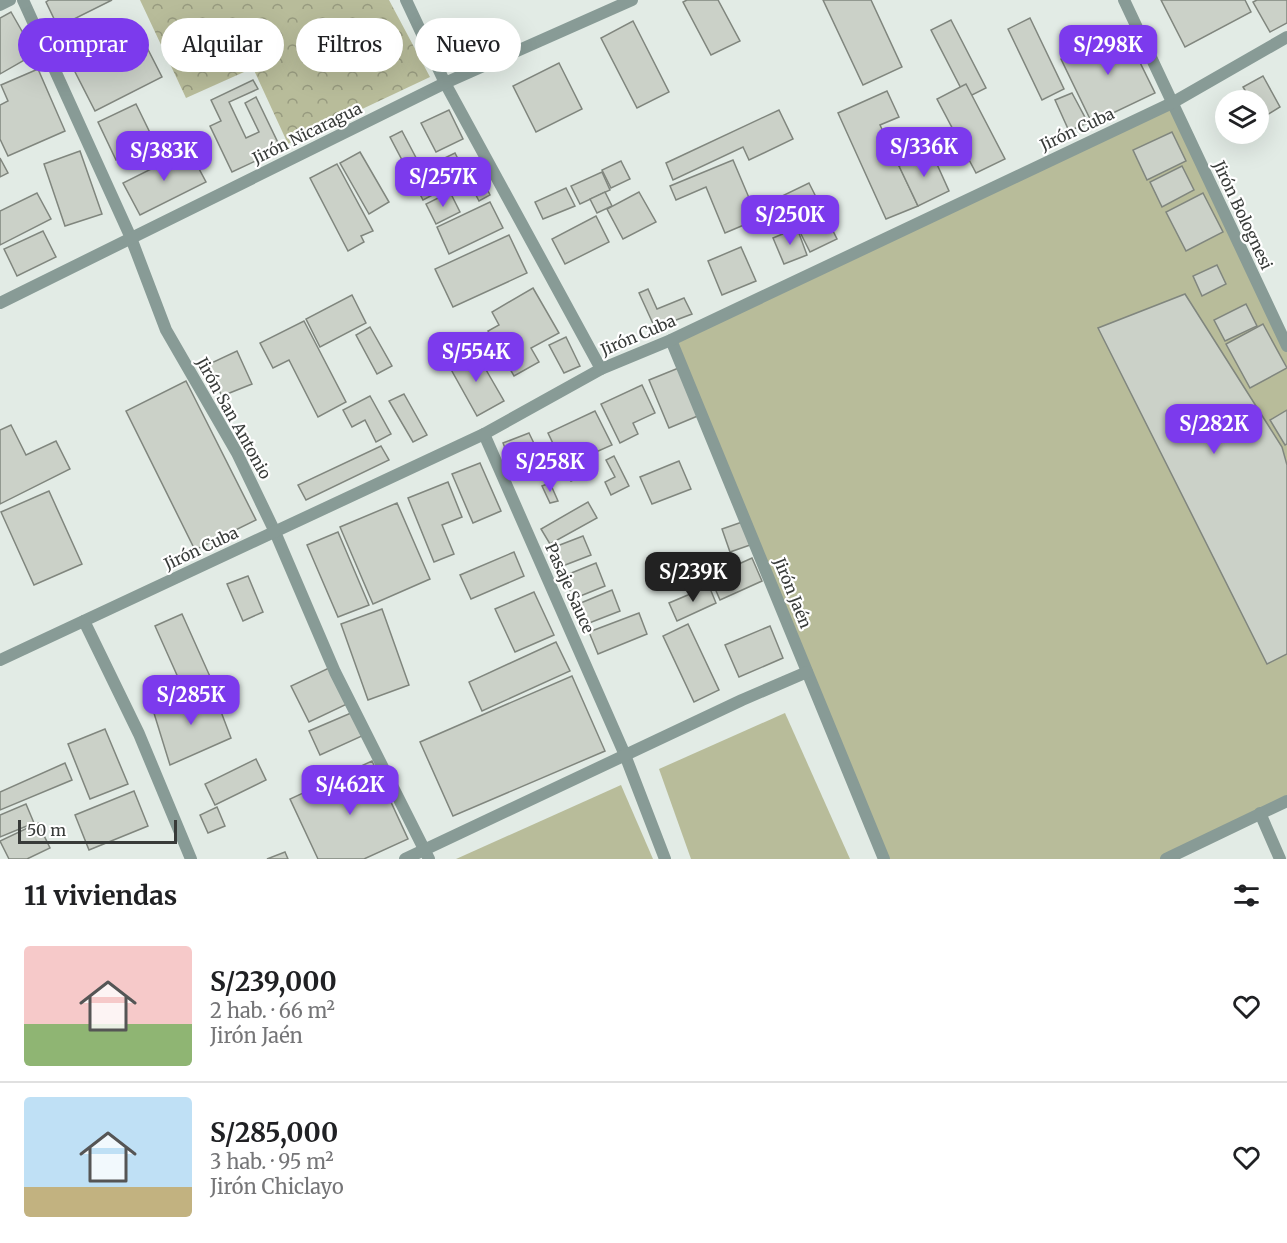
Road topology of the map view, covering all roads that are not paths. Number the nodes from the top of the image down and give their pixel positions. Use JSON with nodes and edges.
{"nodes":[{"id":1,"x":9,"y":0,"type":"edge"},
{"id":2,"x":23,"y":0,"type":"edge"},
{"id":3,"x":406,"y":0,"type":"edge"},
{"id":4,"x":632,"y":0,"type":"edge"},
{"id":5,"x":1124,"y":0,"type":"edge"},
{"id":6,"x":0,"y":5,"type":"edge"},
{"id":7,"x":1287,"y":37,"type":"edge"},
{"id":8,"x":445,"y":83,"type":"junction"},
{"id":9,"x":1172,"y":103,"type":"junction"},
{"id":10,"x":131,"y":237,"type":"junction"},
{"id":11,"x":0,"y":303,"type":"edge"},
{"id":12,"x":671,"y":340,"type":"junction"},
{"id":13,"x":1287,"y":346,"type":"edge"},
{"id":14,"x":601,"y":369,"type":"junction"},
{"id":15,"x":484,"y":434,"type":"junction"},
{"id":16,"x":275,"y":532,"type":"junction"},
{"id":17,"x":84,"y":621,"type":"junction"},
{"id":18,"x":0,"y":660,"type":"edge"},
{"id":19,"x":807,"y":672,"type":"junction"},
{"id":20,"x":625,"y":755,"type":"junction"},
{"id":21,"x":1287,"y":801,"type":"edge"},
{"id":22,"x":1260,"y":813,"type":"junction"},
{"id":23,"x":427,"y":854,"type":"edge"},
{"id":24,"x":191,"y":859,"type":"edge"},
{"id":25,"x":405,"y":859,"type":"edge"},
{"id":26,"x":665,"y":859,"type":"edge"},
{"id":27,"x":884,"y":859,"type":"edge"},
{"id":28,"x":1166,"y":859,"type":"edge"},
{"id":29,"x":1280,"y":859,"type":"edge"}],
"edges":[{"from":1,"to":6,"type":"street"},
{"from":2,"to":10,"type":"street","name":"Jirón San Antonio"},
{"from":3,"to":8,"type":"street"},
{"from":4,"to":8,"type":"street","name":"Jirón Nicaragua"},
{"from":5,"to":9,"type":"street","name":"Jirón Bolognesi"},
{"from":7,"to":9,"type":"street","name":"Jirón Cuba"},
{"from":8,"to":10,"type":"street","name":"Jirón Nicaragua"},
{"from":8,"to":14,"type":"street"},
{"from":9,"to":12,"type":"street","name":"Jirón Cuba"},
{"from":9,"to":13,"type":"street","name":"Jirón Bolognesi"},
{"from":10,"to":11,"type":"street","name":"Jirón Nicaragua"},
{"from":10,"to":16,"type":"street","name":"Jirón San Antonio"},
{"from":12,"to":14,"type":"street","name":"Jirón Cuba"},
{"from":12,"to":19,"type":"street","name":"Jirón Jaén"},
{"from":14,"to":15,"type":"street","name":"Jirón Cuba"},
{"from":15,"to":16,"type":"street","name":"Jirón Cuba"},
{"from":15,"to":20,"type":"street","name":"Pasaje Sauce"},
{"from":16,"to":17,"type":"street","name":"Jirón Cuba"},
{"from":16,"to":23,"type":"street","name":"Jirón San Antonio"},
{"from":17,"to":18,"type":"street","name":"Jirón Cuba"},
{"from":17,"to":24,"type":"street"},
{"from":19,"to":20,"type":"street"},
{"from":19,"to":27,"type":"street","name":"Jirón Jaén"},
{"from":20,"to":23,"type":"street"},
{"from":20,"to":26,"type":"street","name":"Pasaje Sauce"},
{"from":21,"to":22,"type":"street"},
{"from":22,"to":28,"type":"street"},
{"from":22,"to":29,"type":"street"},
{"from":23,"to":25,"type":"street"}]}
